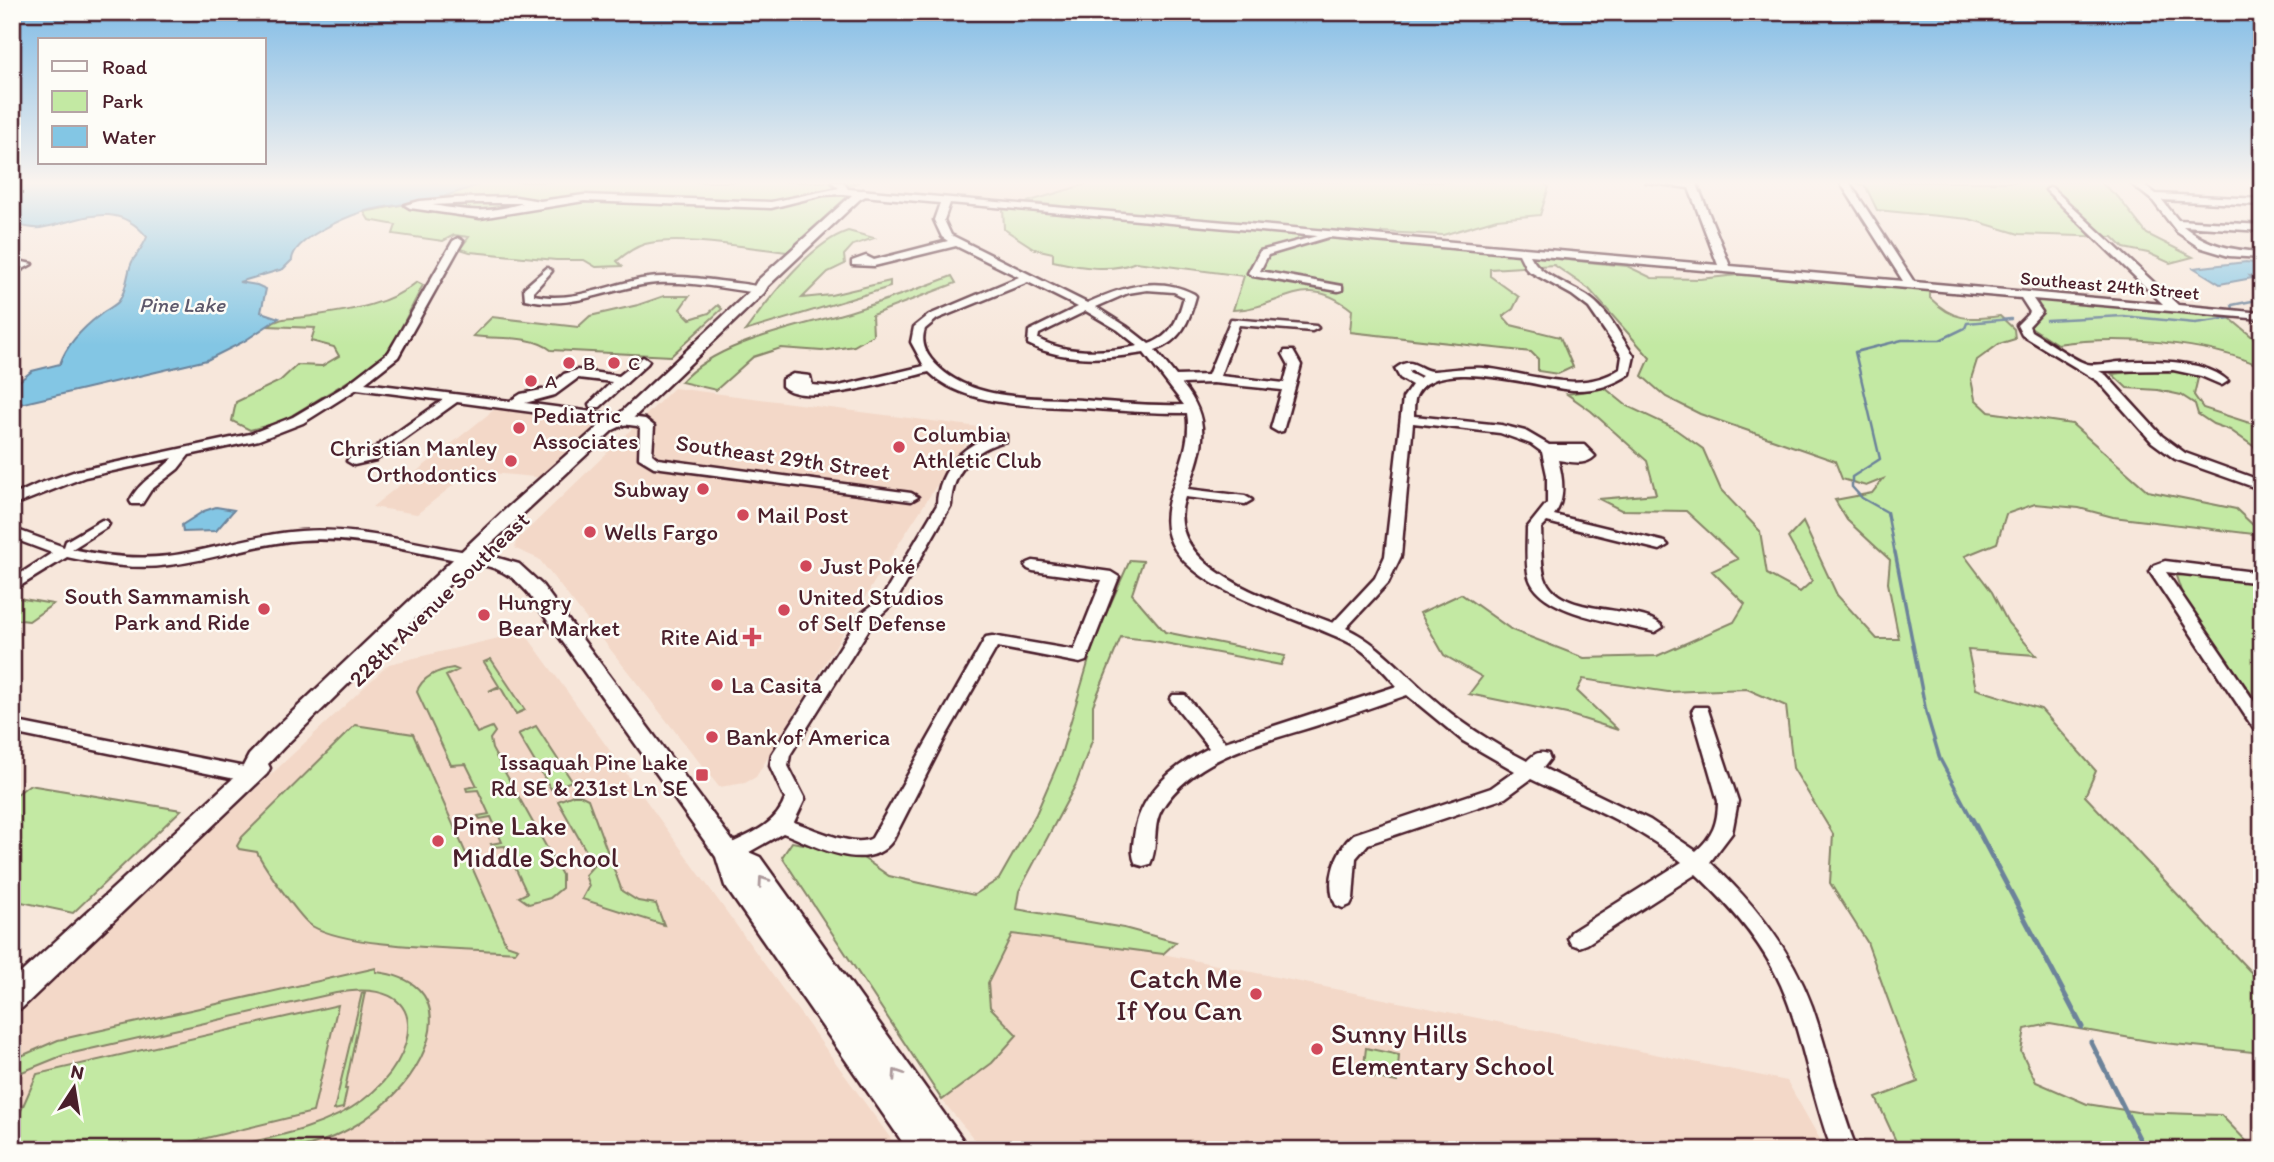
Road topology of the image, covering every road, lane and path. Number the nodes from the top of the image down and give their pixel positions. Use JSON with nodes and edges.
{"nodes":[{"id":1,"x":817,"y":236,"type":"edge"},
{"id":2,"x":947,"y":236,"type":"edge"},
{"id":3,"x":1328,"y":236,"type":"edge"},
{"id":4,"x":1363,"y":236,"type":"edge"},
{"id":5,"x":1713,"y":236,"type":"edge"},
{"id":6,"x":1879,"y":236,"type":"edge"},
{"id":7,"x":2099,"y":236,"type":"edge"},
{"id":8,"x":2191,"y":236,"type":"edge"},
{"id":9,"x":458,"y":241,"type":"dead end"},
{"id":10,"x":954,"y":243,"type":"junction"},
{"id":11,"x":1523,"y":250,"type":"junction"},
{"id":12,"x":2262,"y":255,"type":"edge"},
{"id":13,"x":870,"y":263,"type":"dead end"},
{"id":14,"x":27,"y":264,"type":"dead end"},
{"id":15,"x":1725,"y":268,"type":"junction"},
{"id":16,"x":547,"y":271,"type":"dead end"},
{"id":17,"x":12,"y":272,"type":"edge"},
{"id":18,"x":1027,"y":278,"type":"junction"},
{"id":19,"x":1910,"y":285,"type":"junction"},
{"id":20,"x":1338,"y":288,"type":"dead end"},
{"id":21,"x":759,"y":290,"type":"junction"},
{"id":22,"x":2024,"y":295,"type":"junction"},
{"id":23,"x":1087,"y":307,"type":"junction"},
{"id":24,"x":2174,"y":308,"type":"junction"},
{"id":25,"x":2262,"y":316,"type":"edge"},
{"id":26,"x":1312,"y":328,"type":"dead end"},
{"id":27,"x":1147,"y":348,"type":"junction"},
{"id":28,"x":1289,"y":354,"type":"dead end"},
{"id":29,"x":643,"y":361,"type":"dead end"},
{"id":30,"x":1402,"y":367,"type":"dead end"},
{"id":31,"x":930,"y":368,"type":"junction"},
{"id":32,"x":2087,"y":368,"type":"junction"},
{"id":33,"x":1213,"y":379,"type":"junction"},
{"id":34,"x":622,"y":380,"type":"junction"},
{"id":35,"x":1174,"y":380,"type":"junction"},
{"id":36,"x":1427,"y":380,"type":"junction"},
{"id":37,"x":2222,"y":381,"type":"dead end"},
{"id":38,"x":353,"y":385,"type":"junction"},
{"id":39,"x":801,"y":387,"type":"dead end"},
{"id":40,"x":1289,"y":387,"type":"junction"},
{"id":41,"x":455,"y":398,"type":"junction"},
{"id":42,"x":595,"y":404,"type":"dead end"},
{"id":43,"x":512,"y":406,"type":"junction"},
{"id":44,"x":1194,"y":409,"type":"junction"},
{"id":45,"x":1407,"y":419,"type":"junction"},
{"id":46,"x":622,"y":420,"type":"junction"},
{"id":47,"x":1278,"y":428,"type":"dead end"},
{"id":48,"x":1002,"y":438,"type":"dead end"},
{"id":49,"x":184,"y":452,"type":"junction"},
{"id":50,"x":354,"y":461,"type":"dead end"},
{"id":51,"x":2262,"y":486,"type":"edge"},
{"id":52,"x":1179,"y":492,"type":"junction"},
{"id":53,"x":911,"y":497,"type":"dead end"},
{"id":54,"x":1245,"y":500,"type":"dead end"},
{"id":55,"x":137,"y":501,"type":"dead end"},
{"id":56,"x":12,"y":502,"type":"edge"},
{"id":57,"x":1543,"y":517,"type":"junction"},
{"id":58,"x":12,"y":521,"type":"edge"},
{"id":59,"x":102,"y":524,"type":"dead end"},
{"id":60,"x":12,"y":532,"type":"edge"},
{"id":61,"x":1660,"y":545,"type":"dead end"},
{"id":62,"x":68,"y":548,"type":"junction"},
{"id":63,"x":474,"y":558,"type":"junction"},
{"id":64,"x":1033,"y":566,"type":"dead end"},
{"id":65,"x":2262,"y":578,"type":"edge"},
{"id":66,"x":12,"y":586,"type":"edge"},
{"id":67,"x":1655,"y":627,"type":"dead end"},
{"id":68,"x":1336,"y":629,"type":"junction"},
{"id":69,"x":1410,"y":688,"type":"junction"},
{"id":70,"x":1179,"y":699,"type":"dead end"},
{"id":71,"x":1701,"y":711,"type":"dead end"},
{"id":72,"x":12,"y":727,"type":"edge"},
{"id":73,"x":2262,"y":727,"type":"edge"},
{"id":74,"x":1222,"y":750,"type":"junction"},
{"id":75,"x":1535,"y":765,"type":"junction"},
{"id":76,"x":250,"y":775,"type":"junction"},
{"id":77,"x":782,"y":825,"type":"junction"},
{"id":78,"x":728,"y":854,"type":"junction"},
{"id":79,"x":1143,"y":858,"type":"dead end"},
{"id":80,"x":1698,"y":862,"type":"junction"},
{"id":81,"x":1343,"y":899,"type":"dead end"},
{"id":82,"x":1579,"y":938,"type":"dead end"},
{"id":83,"x":12,"y":999,"type":"edge"},
{"id":84,"x":926,"y":1150,"type":"edge"},
{"id":85,"x":951,"y":1150,"type":"edge"},
{"id":86,"x":1845,"y":1150,"type":"edge"}],
"edges":[{"from":1,"to":21,"type":"main road","name":"228th Avenue Southeast"},
{"from":2,"to":10,"type":"street"},
{"from":3,"to":20,"type":"street"},
{"from":4,"to":11,"type":"street","name":"Southeast 24th Street"},
{"from":5,"to":15,"type":"street"},
{"from":6,"to":19,"type":"street"},
{"from":7,"to":24,"type":"street"},
{"from":8,"to":12,"type":"street"},
{"from":9,"to":38,"type":"street"},
{"from":10,"to":13,"type":"street"},
{"from":10,"to":18,"type":"street"},
{"from":11,"to":15,"type":"street","name":"Southeast 24th Street"},
{"from":11,"to":36,"type":"street"},
{"from":14,"to":17,"type":"street"},
{"from":15,"to":19,"type":"street","name":"Southeast 24th Street"},
{"from":16,"to":21,"type":"street"},
{"from":18,"to":23,"type":"street"},
{"from":18,"to":31,"type":"street"},
{"from":19,"to":22,"type":"street","name":"Southeast 24th Street"},
{"from":21,"to":46,"type":"main road","name":"228th Avenue Southeast"},
{"from":22,"to":24,"type":"street","name":"Southeast 24th Street"},
{"from":22,"to":32,"type":"street"},
{"from":23,"to":27,"type":"street"},
{"from":23,"to":27,"type":"street"},
{"from":23,"to":27,"type":"street"},
{"from":24,"to":25,"type":"street","name":"Southeast 24th Street"},
{"from":26,"to":33,"type":"street"},
{"from":27,"to":35,"type":"street"},
{"from":28,"to":40,"type":"street"},
{"from":29,"to":34,"type":"street"},
{"from":30,"to":36,"type":"street"},
{"from":31,"to":39,"type":"street"},
{"from":31,"to":44,"type":"street"},
{"from":32,"to":37,"type":"street"},
{"from":32,"to":51,"type":"street"},
{"from":33,"to":35,"type":"street"},
{"from":33,"to":40,"type":"street"},
{"from":34,"to":42,"type":"street"},
{"from":34,"to":43,"type":"street"},
{"from":35,"to":44,"type":"street"},
{"from":36,"to":45,"type":"street"},
{"from":38,"to":41,"type":"street","name":"Southeast 29th Street"},
{"from":38,"to":49,"type":"street"},
{"from":40,"to":47,"type":"street"},
{"from":41,"to":43,"type":"street","name":"Southeast 29th Street"},
{"from":41,"to":50,"type":"street"},
{"from":43,"to":46,"type":"street","name":"Southeast 29th Street"},
{"from":44,"to":52,"type":"street"},
{"from":45,"to":57,"type":"street"},
{"from":45,"to":68,"type":"street"},
{"from":46,"to":53,"type":"street","name":"Southeast 29th Street"},
{"from":46,"to":63,"type":"main road","name":"228th Avenue Southeast"},
{"from":48,"to":77,"type":"street"},
{"from":49,"to":55,"type":"street"},
{"from":49,"to":56,"type":"street"},
{"from":52,"to":54,"type":"street"},
{"from":52,"to":68,"type":"street"},
{"from":57,"to":61,"type":"street"},
{"from":57,"to":67,"type":"street"},
{"from":58,"to":62,"type":"street"},
{"from":59,"to":62,"type":"street"},
{"from":60,"to":62,"type":"street"},
{"from":62,"to":63,"type":"street"},
{"from":62,"to":66,"type":"street"},
{"from":63,"to":76,"type":"main road","name":"228th Avenue Southeast"},
{"from":63,"to":78,"type":"main road"},
{"from":64,"to":77,"type":"street"},
{"from":65,"to":73,"type":"street"},
{"from":68,"to":69,"type":"street"},
{"from":69,"to":74,"type":"street"},
{"from":69,"to":75,"type":"street"},
{"from":70,"to":74,"type":"street"},
{"from":71,"to":80,"type":"street"},
{"from":72,"to":76,"type":"street"},
{"from":74,"to":79,"type":"street"},
{"from":75,"to":80,"type":"street"},
{"from":75,"to":81,"type":"street"},
{"from":76,"to":83,"type":"main road","name":"228th Avenue Southeast"},
{"from":77,"to":78,"type":"street"},
{"from":78,"to":84,"type":"main road"},
{"from":85,"to":78,"type":"main road","one_way":true},
{"from":80,"to":82,"type":"street"},
{"from":80,"to":86,"type":"street"}]}
